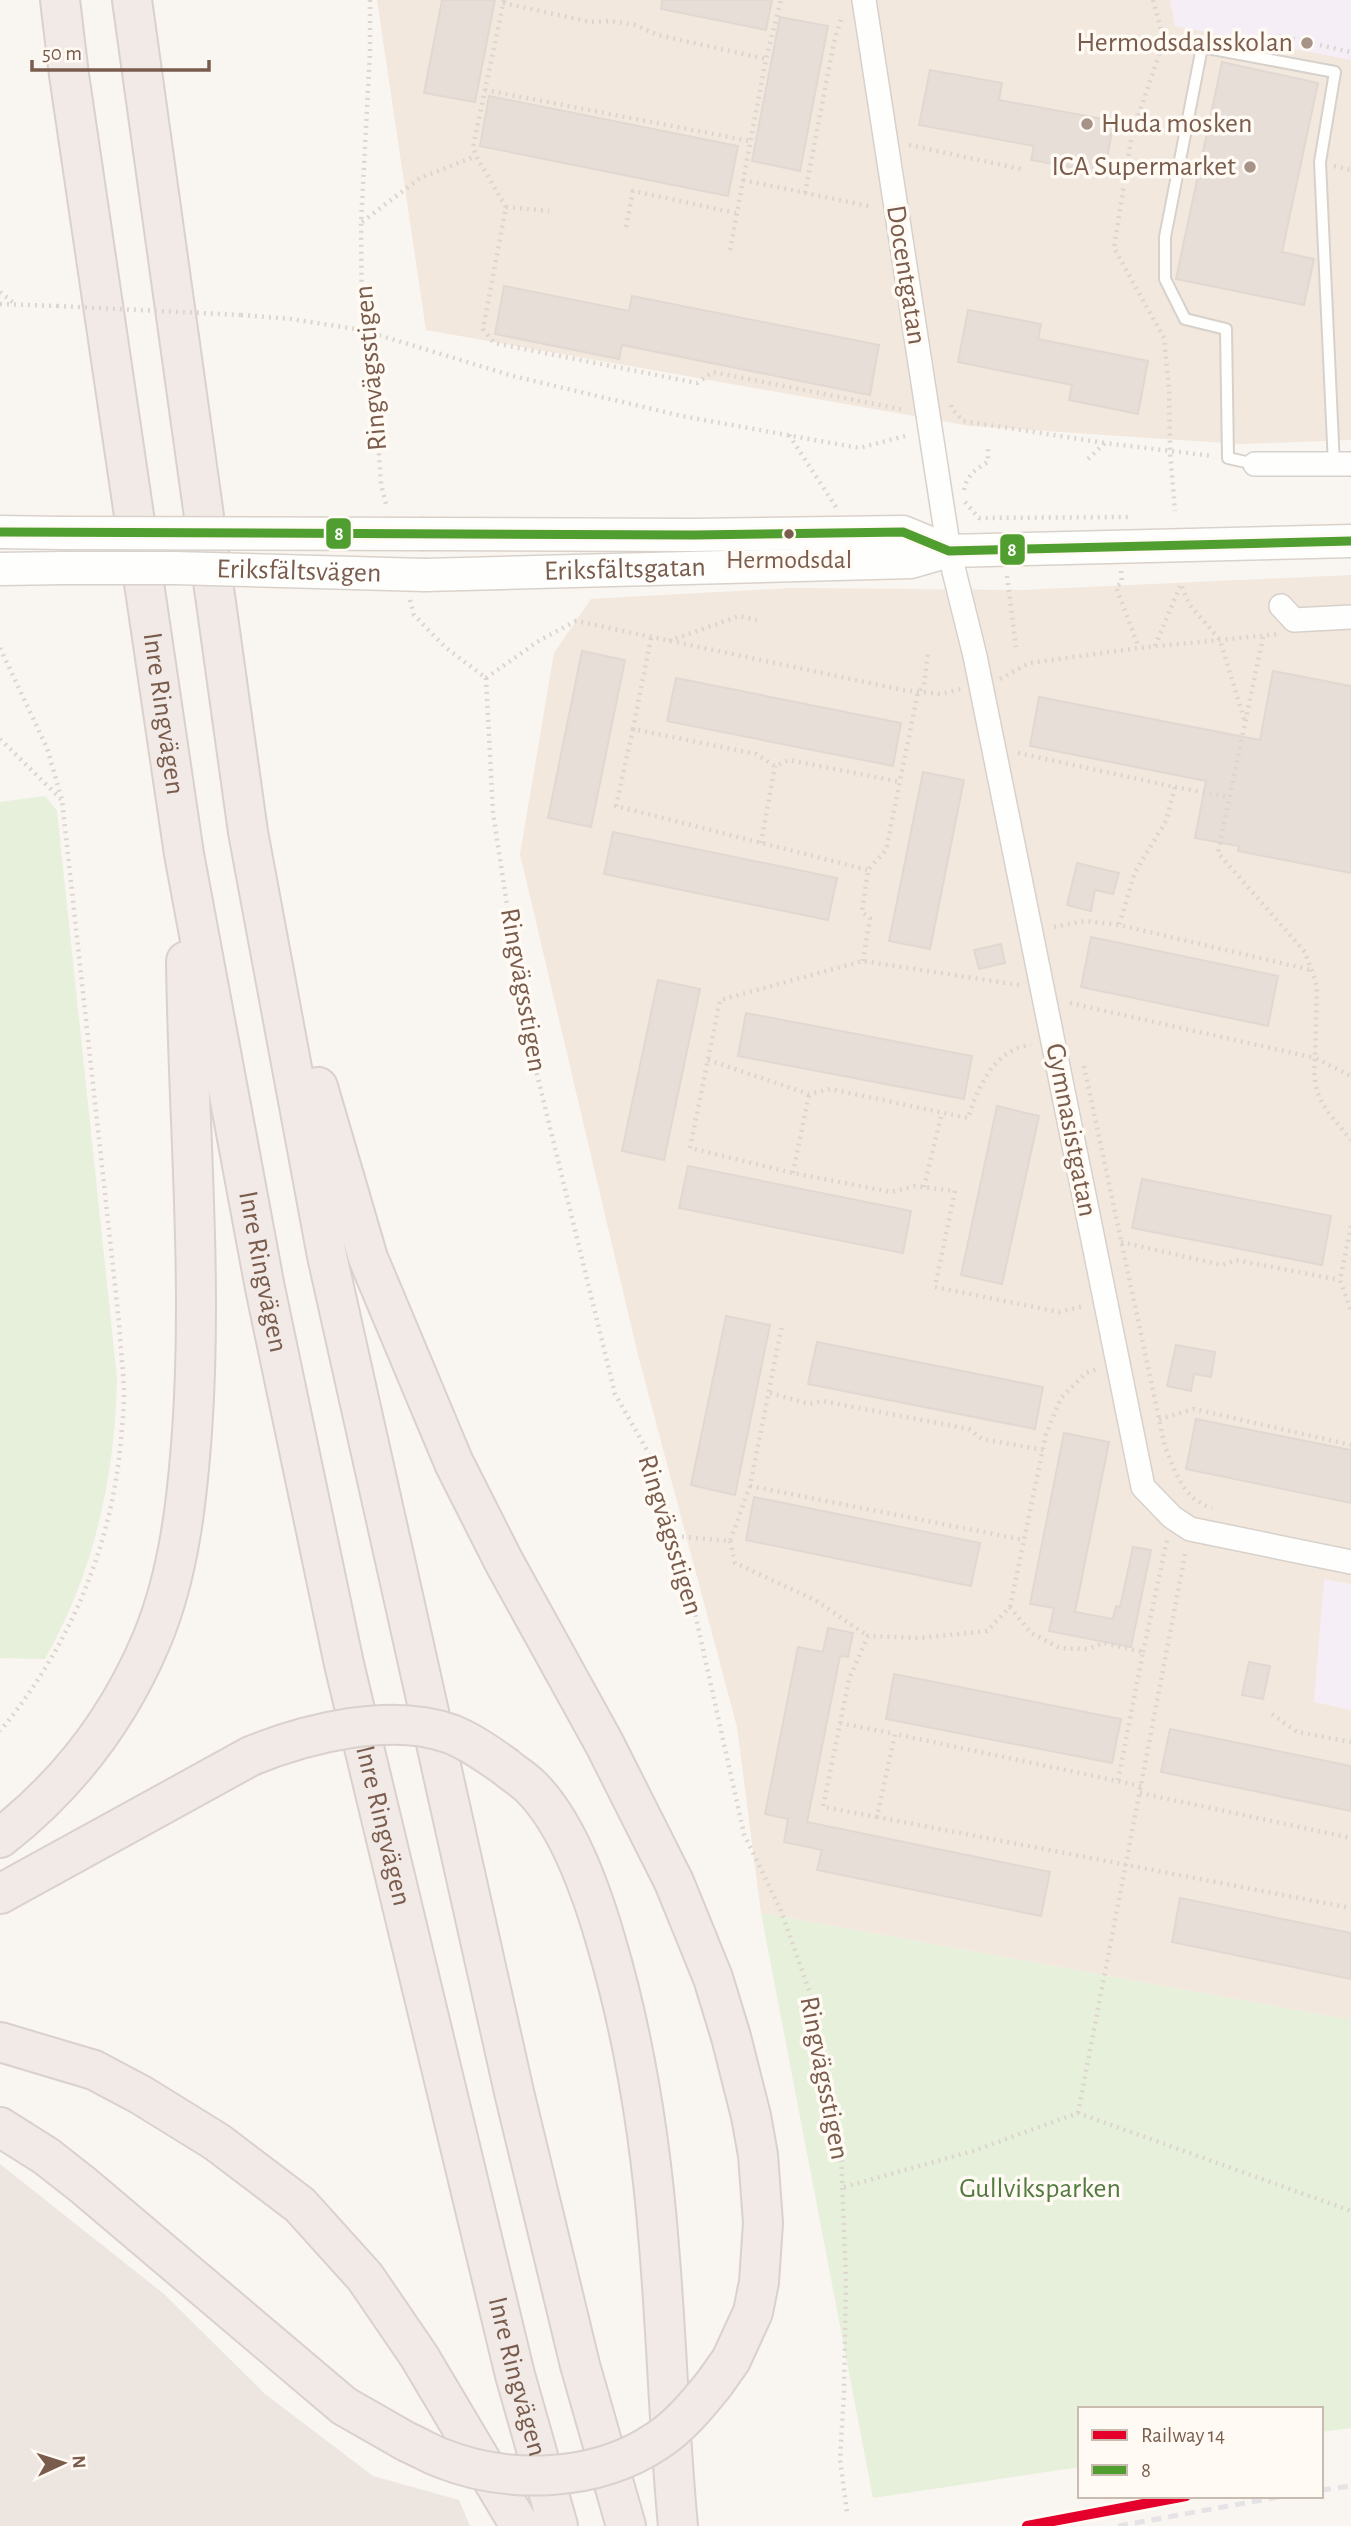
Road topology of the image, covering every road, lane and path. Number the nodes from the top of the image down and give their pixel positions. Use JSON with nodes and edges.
{"nodes":[{"id":1,"x":60,"y":0,"type":"edge"},
{"id":2,"x":132,"y":0,"type":"edge"},
{"id":3,"x":370,"y":0,"type":"edge"},
{"id":4,"x":781,"y":0,"type":"edge"},
{"id":5,"x":864,"y":0,"type":"edge"},
{"id":6,"x":1153,"y":0,"type":"edge"},
{"id":7,"x":504,"y":2,"type":"edge"},
{"id":8,"x":843,"y":14,"type":"dead end"},
{"id":9,"x":1279,"y":36,"type":"dead end"},
{"id":10,"x":1351,"y":52,"type":"edge"},
{"id":11,"x":766,"y":59,"type":"junction"},
{"id":12,"x":485,"y":90,"type":"junction"},
{"id":13,"x":750,"y":141,"type":"junction"},
{"id":14,"x":909,"y":151,"type":"dead end"},
{"id":15,"x":476,"y":156,"type":"junction"},
{"id":16,"x":1021,"y":169,"type":"dead end"},
{"id":17,"x":743,"y":180,"type":"junction"},
{"id":18,"x":805,"y":193,"type":"junction"},
{"id":19,"x":506,"y":207,"type":"junction"},
{"id":20,"x":874,"y":207,"type":"dead end"},
{"id":21,"x":548,"y":211,"type":"dead end"},
{"id":22,"x":736,"y":213,"type":"junction"},
{"id":23,"x":361,"y":224,"type":"junction"},
{"id":24,"x":626,"y":227,"type":"dead end"},
{"id":25,"x":730,"y":250,"type":"dead end"},
{"id":26,"x":0,"y":292,"type":"edge"},
{"id":27,"x":0,"y":304,"type":"edge"},
{"id":28,"x":16,"y":305,"type":"junction"},
{"id":29,"x":362,"y":330,"type":"junction"},
{"id":30,"x":950,"y":396,"type":"dead end"},
{"id":31,"x":907,"y":410,"type":"dead end"},
{"id":32,"x":931,"y":432,"type":"junction"},
{"id":33,"x":789,"y":434,"type":"junction"},
{"id":34,"x":1105,"y":443,"type":"junction"},
{"id":35,"x":988,"y":449,"type":"dead end"},
{"id":36,"x":1170,"y":451,"type":"junction"},
{"id":37,"x":1228,"y":458,"type":"junction"},
{"id":38,"x":1088,"y":459,"type":"dead end"},
{"id":39,"x":1255,"y":464,"type":"joint"},
{"id":40,"x":1343,"y":465,"type":"edge"},
{"id":41,"x":388,"y":511,"type":"dead end"},
{"id":42,"x":835,"y":516,"type":"dead end"},
{"id":43,"x":1143,"y":516,"type":"dead end"},
{"id":44,"x":1185,"y":516,"type":"dead end"},
{"id":45,"x":0,"y":532,"type":"edge"},
{"id":46,"x":424,"y":534,"type":"joint"},
{"id":47,"x":1005,"y":534,"type":"junction"},
{"id":48,"x":1351,"y":541,"type":"edge"},
{"id":49,"x":949,"y":551,"type":"junction"},
{"id":50,"x":0,"y":569,"type":"edge"},
{"id":51,"x":416,"y":582,"type":"junction"},
{"id":52,"x":1122,"y":582,"type":"dead end"},
{"id":53,"x":1287,"y":613,"type":"joint"},
{"id":54,"x":1351,"y":618,"type":"edge"},
{"id":55,"x":758,"y":620,"type":"dead end"},
{"id":56,"x":1263,"y":637,"type":"junction"},
{"id":57,"x":651,"y":638,"type":"junction"},
{"id":58,"x":1220,"y":640,"type":"junction"},
{"id":59,"x":668,"y":642,"type":"junction"},
{"id":60,"x":1155,"y":646,"type":"junction"},
{"id":61,"x":1016,"y":647,"type":"dead end"},
{"id":62,"x":0,"y":648,"type":"edge"},
{"id":63,"x":1139,"y":648,"type":"junction"},
{"id":64,"x":928,"y":652,"type":"dead end"},
{"id":65,"x":486,"y":678,"type":"junction"},
{"id":66,"x":1004,"y":678,"type":"junction"},
{"id":67,"x":980,"y":685,"type":"junction"},
{"id":68,"x":1006,"y":690,"type":"dead end"},
{"id":69,"x":919,"y":692,"type":"junction"},
{"id":70,"x":1245,"y":723,"type":"junction"},
{"id":71,"x":633,"y":729,"type":"junction"},
{"id":72,"x":0,"y":739,"type":"edge"},
{"id":73,"x":1016,"y":741,"type":"dead end"},
{"id":74,"x":1018,"y":753,"type":"junction"},
{"id":75,"x":775,"y":766,"type":"junction"},
{"id":76,"x":1021,"y":766,"type":"dead end"},
{"id":77,"x":900,"y":782,"type":"junction"},
{"id":78,"x":1175,"y":787,"type":"junction"},
{"id":79,"x":1230,"y":797,"type":"junction"},
{"id":80,"x":62,"y":800,"type":"junction"},
{"id":81,"x":248,"y":832,"type":"junction"},
{"id":82,"x":761,"y":843,"type":"junction"},
{"id":83,"x":184,"y":854,"type":"junction"},
{"id":84,"x":868,"y":870,"type":"junction"},
{"id":85,"x":1052,"y":914,"type":"dead end"},
{"id":86,"x":1119,"y":925,"type":"junction"},
{"id":87,"x":1054,"y":927,"type":"junction"},
{"id":88,"x":1057,"y":940,"type":"dead end"},
{"id":89,"x":863,"y":961,"type":"junction"},
{"id":90,"x":1312,"y":970,"type":"junction"},
{"id":91,"x":1042,"y":988,"type":"junction"},
{"id":92,"x":1068,"y":990,"type":"dead end"},
{"id":93,"x":1070,"y":1003,"type":"junction"},
{"id":94,"x":1073,"y":1015,"type":"dead end"},
{"id":95,"x":1053,"y":1043,"type":"junction"},
{"id":96,"x":1315,"y":1058,"type":"junction"},
{"id":97,"x":708,"y":1060,"type":"junction"},
{"id":98,"x":1083,"y":1064,"type":"dead end"},
{"id":99,"x":1351,"y":1076,"type":"edge"},
{"id":100,"x":810,"y":1094,"type":"junction"},
{"id":101,"x":942,"y":1113,"type":"junction"},
{"id":102,"x":1351,"y":1140,"type":"edge"},
{"id":103,"x":793,"y":1173,"type":"junction"},
{"id":104,"x":924,"y":1187,"type":"junction"},
{"id":105,"x":1351,"y":1226,"type":"edge"},
{"id":106,"x":1121,"y":1242,"type":"junction"},
{"id":107,"x":1340,"y":1280,"type":"junction"},
{"id":108,"x":1105,"y":1300,"type":"junction"},
{"id":109,"x":1351,"y":1311,"type":"edge"},
{"id":110,"x":782,"y":1325,"type":"dead end"},
{"id":111,"x":1118,"y":1360,"type":"junction"},
{"id":112,"x":770,"y":1393,"type":"junction"},
{"id":113,"x":1159,"y":1419,"type":"junction"},
{"id":114,"x":1351,"y":1445,"type":"edge"},
{"id":115,"x":1043,"y":1450,"type":"junction"},
{"id":116,"x":750,"y":1486,"type":"junction"},
{"id":117,"x":1225,"y":1512,"type":"dead end"},
{"id":118,"x":1181,"y":1523,"type":"junction"},
{"id":119,"x":675,"y":1536,"type":"junction"},
{"id":120,"x":1024,"y":1540,"type":"junction"},
{"id":121,"x":730,"y":1541,"type":"junction"},
{"id":122,"x":1351,"y":1562,"type":"edge"},
{"id":123,"x":1010,"y":1607,"type":"junction"},
{"id":124,"x":868,"y":1636,"type":"junction"},
{"id":125,"x":1143,"y":1652,"type":"junction"},
{"id":126,"x":1272,"y":1714,"type":"dead end"},
{"id":127,"x":840,"y":1723,"type":"junction"},
{"id":128,"x":0,"y":1731,"type":"edge"},
{"id":129,"x":895,"y":1734,"type":"junction"},
{"id":130,"x":1351,"y":1742,"type":"edge"},
{"id":131,"x":1118,"y":1781,"type":"junction"},
{"id":132,"x":1141,"y":1786,"type":"junction"},
{"id":133,"x":1139,"y":1793,"type":"junction"},
{"id":134,"x":877,"y":1817,"type":"junction"},
{"id":135,"x":0,"y":1838,"type":"edge"},
{"id":136,"x":1351,"y":1838,"type":"edge"},
{"id":137,"x":1125,"y":1865,"type":"junction"},
{"id":138,"x":0,"y":1894,"type":"edge"},
{"id":139,"x":1351,"y":1908,"type":"edge"},
{"id":140,"x":0,"y":2042,"type":"edge"},
{"id":141,"x":1078,"y":2113,"type":"junction"},
{"id":142,"x":0,"y":2127,"type":"edge"},
{"id":143,"x":844,"y":2187,"type":"junction"},
{"id":144,"x":1351,"y":2211,"type":"edge"},
{"id":145,"x":847,"y":2512,"type":"dead end"},
{"id":146,"x":520,"y":2526,"type":"edge"},
{"id":147,"x":558,"y":2526,"type":"edge"},
{"id":148,"x":626,"y":2526,"type":"edge"},
{"id":149,"x":678,"y":2526,"type":"edge"}],
"edges":[{"from":1,"to":83,"type":"highway","name":"Inre Ringvägen"},
{"from":2,"to":81,"type":"highway"},
{"from":3,"to":23,"type":"path","name":"Ringvägsstigen"},
{"from":4,"to":11,"type":"path"},
{"from":5,"to":32,"type":"street","name":"Docentgatan"},
{"from":6,"to":36,"type":"path"},
{"from":7,"to":11,"type":"path"},
{"from":7,"to":12,"type":"path"},
{"from":8,"to":18,"type":"path"},
{"from":9,"to":10,"type":"path"},
{"from":11,"to":13,"type":"path"},
{"from":12,"to":13,"type":"path"},
{"from":12,"to":15,"type":"path"},
{"from":13,"to":17,"type":"path"},
{"from":14,"to":16,"type":"path"},
{"from":15,"to":19,"type":"path"},
{"from":15,"to":23,"type":"path"},
{"from":17,"to":18,"type":"path"},
{"from":17,"to":22,"type":"path"},
{"from":18,"to":20,"type":"path"},
{"from":19,"to":21,"type":"path"},
{"from":19,"to":31,"type":"path"},
{"from":22,"to":24,"type":"path"},
{"from":22,"to":25,"type":"path"},
{"from":23,"to":29,"type":"path","name":"Ringvägsstigen"},
{"from":26,"to":28,"type":"path"},
{"from":27,"to":28,"type":"path"},
{"from":28,"to":29,"type":"path","bridge":true},
{"from":29,"to":33,"type":"path"},
{"from":29,"to":41,"type":"path","name":"Ringvägsstigen"},
{"from":30,"to":34,"type":"path"},
{"from":32,"to":33,"type":"path"},
{"from":32,"to":49,"type":"street","name":"Docentgatan"},
{"from":33,"to":42,"type":"path"},
{"from":34,"to":36,"type":"path"},
{"from":34,"to":38,"type":"path"},
{"from":35,"to":47,"type":"path"},
{"from":36,"to":37,"type":"path"},
{"from":36,"to":44,"type":"path"},
{"from":37,"to":39,"type":"lane"},
{"from":37,"to":40,"type":"lane"},
{"from":39,"to":40,"type":"street"},
{"from":43,"to":47,"type":"path"},
{"from":45,"to":46,"type":"street","name":"Eriksfältsvägen","bridge":true},
{"from":46,"to":49,"type":"street","name":"Eriksfältsgatan"},
{"from":47,"to":48,"type":"street","name":"Eriksfältsgatan"},
{"from":47,"to":49,"type":"street","name":"Eriksfältsgatan"},
{"from":47,"to":61,"type":"path"},
{"from":49,"to":51,"type":"street","name":"Eriksfältsgatan"},
{"from":49,"to":67,"type":"street","name":"Gymnasistgatan"},
{"from":50,"to":51,"type":"street","name":"Eriksfältsvägen","bridge":true},
{"from":51,"to":65,"type":"path"},
{"from":52,"to":63,"type":"path"},
{"from":53,"to":54,"type":"street"},
{"from":53,"to":56,"type":"path"},
{"from":55,"to":59,"type":"path"},
{"from":56,"to":58,"type":"path"},
{"from":56,"to":70,"type":"path"},
{"from":57,"to":59,"type":"path"},
{"from":57,"to":65,"type":"path"},
{"from":57,"to":71,"type":"path"},
{"from":58,"to":60,"type":"path"},
{"from":58,"to":60,"type":"path"},
{"from":58,"to":70,"type":"path"},
{"from":59,"to":69,"type":"path"},
{"from":60,"to":63,"type":"path"},
{"from":62,"to":80,"type":"path"},
{"from":63,"to":66,"type":"path"},
{"from":64,"to":69,"type":"path"},
{"from":65,"to":119,"type":"path","name":"Ringvägsstigen"},
{"from":66,"to":67,"type":"path"},
{"from":66,"to":68,"type":"path"},
{"from":67,"to":69,"type":"path"},
{"from":67,"to":91,"type":"street","name":"Gymnasistgatan"},
{"from":69,"to":77,"type":"path"},
{"from":70,"to":79,"type":"path"},
{"from":71,"to":75,"type":"path"},
{"from":71,"to":82,"type":"path"},
{"from":72,"to":80,"type":"path"},
{"from":73,"to":74,"type":"path"},
{"from":74,"to":76,"type":"path"},
{"from":74,"to":78,"type":"path"},
{"from":75,"to":77,"type":"path"},
{"from":75,"to":82,"type":"path"},
{"from":77,"to":84,"type":"path"},
{"from":78,"to":79,"type":"path"},
{"from":78,"to":86,"type":"path"},
{"from":79,"to":90,"type":"path"},
{"from":80,"to":128,"type":"path"},
{"from":81,"to":142,"type":"highway","bridge":true},
{"from":81,"to":148,"type":"highway"},
{"from":82,"to":84,"type":"path"},
{"from":83,"to":135,"type":"highway"},
{"from":83,"to":147,"type":"highway","name":"Inre Ringvägen"},
{"from":84,"to":89,"type":"path"},
{"from":85,"to":87,"type":"path"},
{"from":86,"to":87,"type":"path"},
{"from":86,"to":90,"type":"path"},
{"from":87,"to":88,"type":"path"},
{"from":89,"to":91,"type":"path"},
{"from":89,"to":97,"type":"path"},
{"from":90,"to":96,"type":"path"},
{"from":91,"to":95,"type":"street","name":"Gymnasistgatan"},
{"from":92,"to":93,"type":"path"},
{"from":93,"to":94,"type":"path"},
{"from":93,"to":96,"type":"path"},
{"from":95,"to":101,"type":"path"},
{"from":95,"to":108,"type":"street","name":"Gymnasistgatan"},
{"from":96,"to":99,"type":"path"},
{"from":96,"to":102,"type":"path"},
{"from":97,"to":100,"type":"path"},
{"from":97,"to":103,"type":"path"},
{"from":98,"to":106,"type":"path"},
{"from":100,"to":101,"type":"path"},
{"from":100,"to":103,"type":"path"},
{"from":101,"to":104,"type":"path"},
{"from":103,"to":104,"type":"path"},
{"from":104,"to":108,"type":"path"},
{"from":105,"to":107,"type":"path"},
{"from":106,"to":107,"type":"path"},
{"from":106,"to":113,"type":"path"},
{"from":107,"to":109,"type":"path"},
{"from":108,"to":111,"type":"street","name":"Gymnasistgatan"},
{"from":110,"to":112,"type":"path"},
{"from":111,"to":115,"type":"path"},
{"from":111,"to":118,"type":"street","name":"Gymnasistgatan"},
{"from":112,"to":115,"type":"path"},
{"from":112,"to":116,"type":"path"},
{"from":113,"to":114,"type":"path"},
{"from":113,"to":117,"type":"path"},
{"from":115,"to":120,"type":"path"},
{"from":116,"to":120,"type":"path"},
{"from":116,"to":121,"type":"path"},
{"from":118,"to":122,"type":"street"},
{"from":118,"to":125,"type":"path"},
{"from":118,"to":132,"type":"path"},
{"from":119,"to":121,"type":"path"},
{"from":119,"to":143,"type":"path","name":"Ringvägsstigen"},
{"from":120,"to":123,"type":"path"},
{"from":121,"to":124,"type":"path"},
{"from":123,"to":124,"type":"path"},
{"from":123,"to":125,"type":"path"},
{"from":124,"to":127,"type":"path"},
{"from":125,"to":131,"type":"path"},
{"from":126,"to":130,"type":"path"},
{"from":127,"to":129,"type":"path"},
{"from":127,"to":134,"type":"path"},
{"from":129,"to":131,"type":"path"},
{"from":129,"to":134,"type":"path"},
{"from":131,"to":132,"type":"path"},
{"from":132,"to":133,"type":"path"},
{"from":133,"to":136,"type":"path"},
{"from":133,"to":137,"type":"path"},
{"from":134,"to":137,"type":"path"},
{"from":137,"to":139,"type":"path"},
{"from":137,"to":141,"type":"path"},
{"from":138,"to":149,"type":"highway","bridge":true},
{"from":140,"to":146,"type":"highway"},
{"from":141,"to":143,"type":"path"},
{"from":141,"to":144,"type":"path"},
{"from":143,"to":145,"type":"path","name":"Ringvägsstigen"}]}
